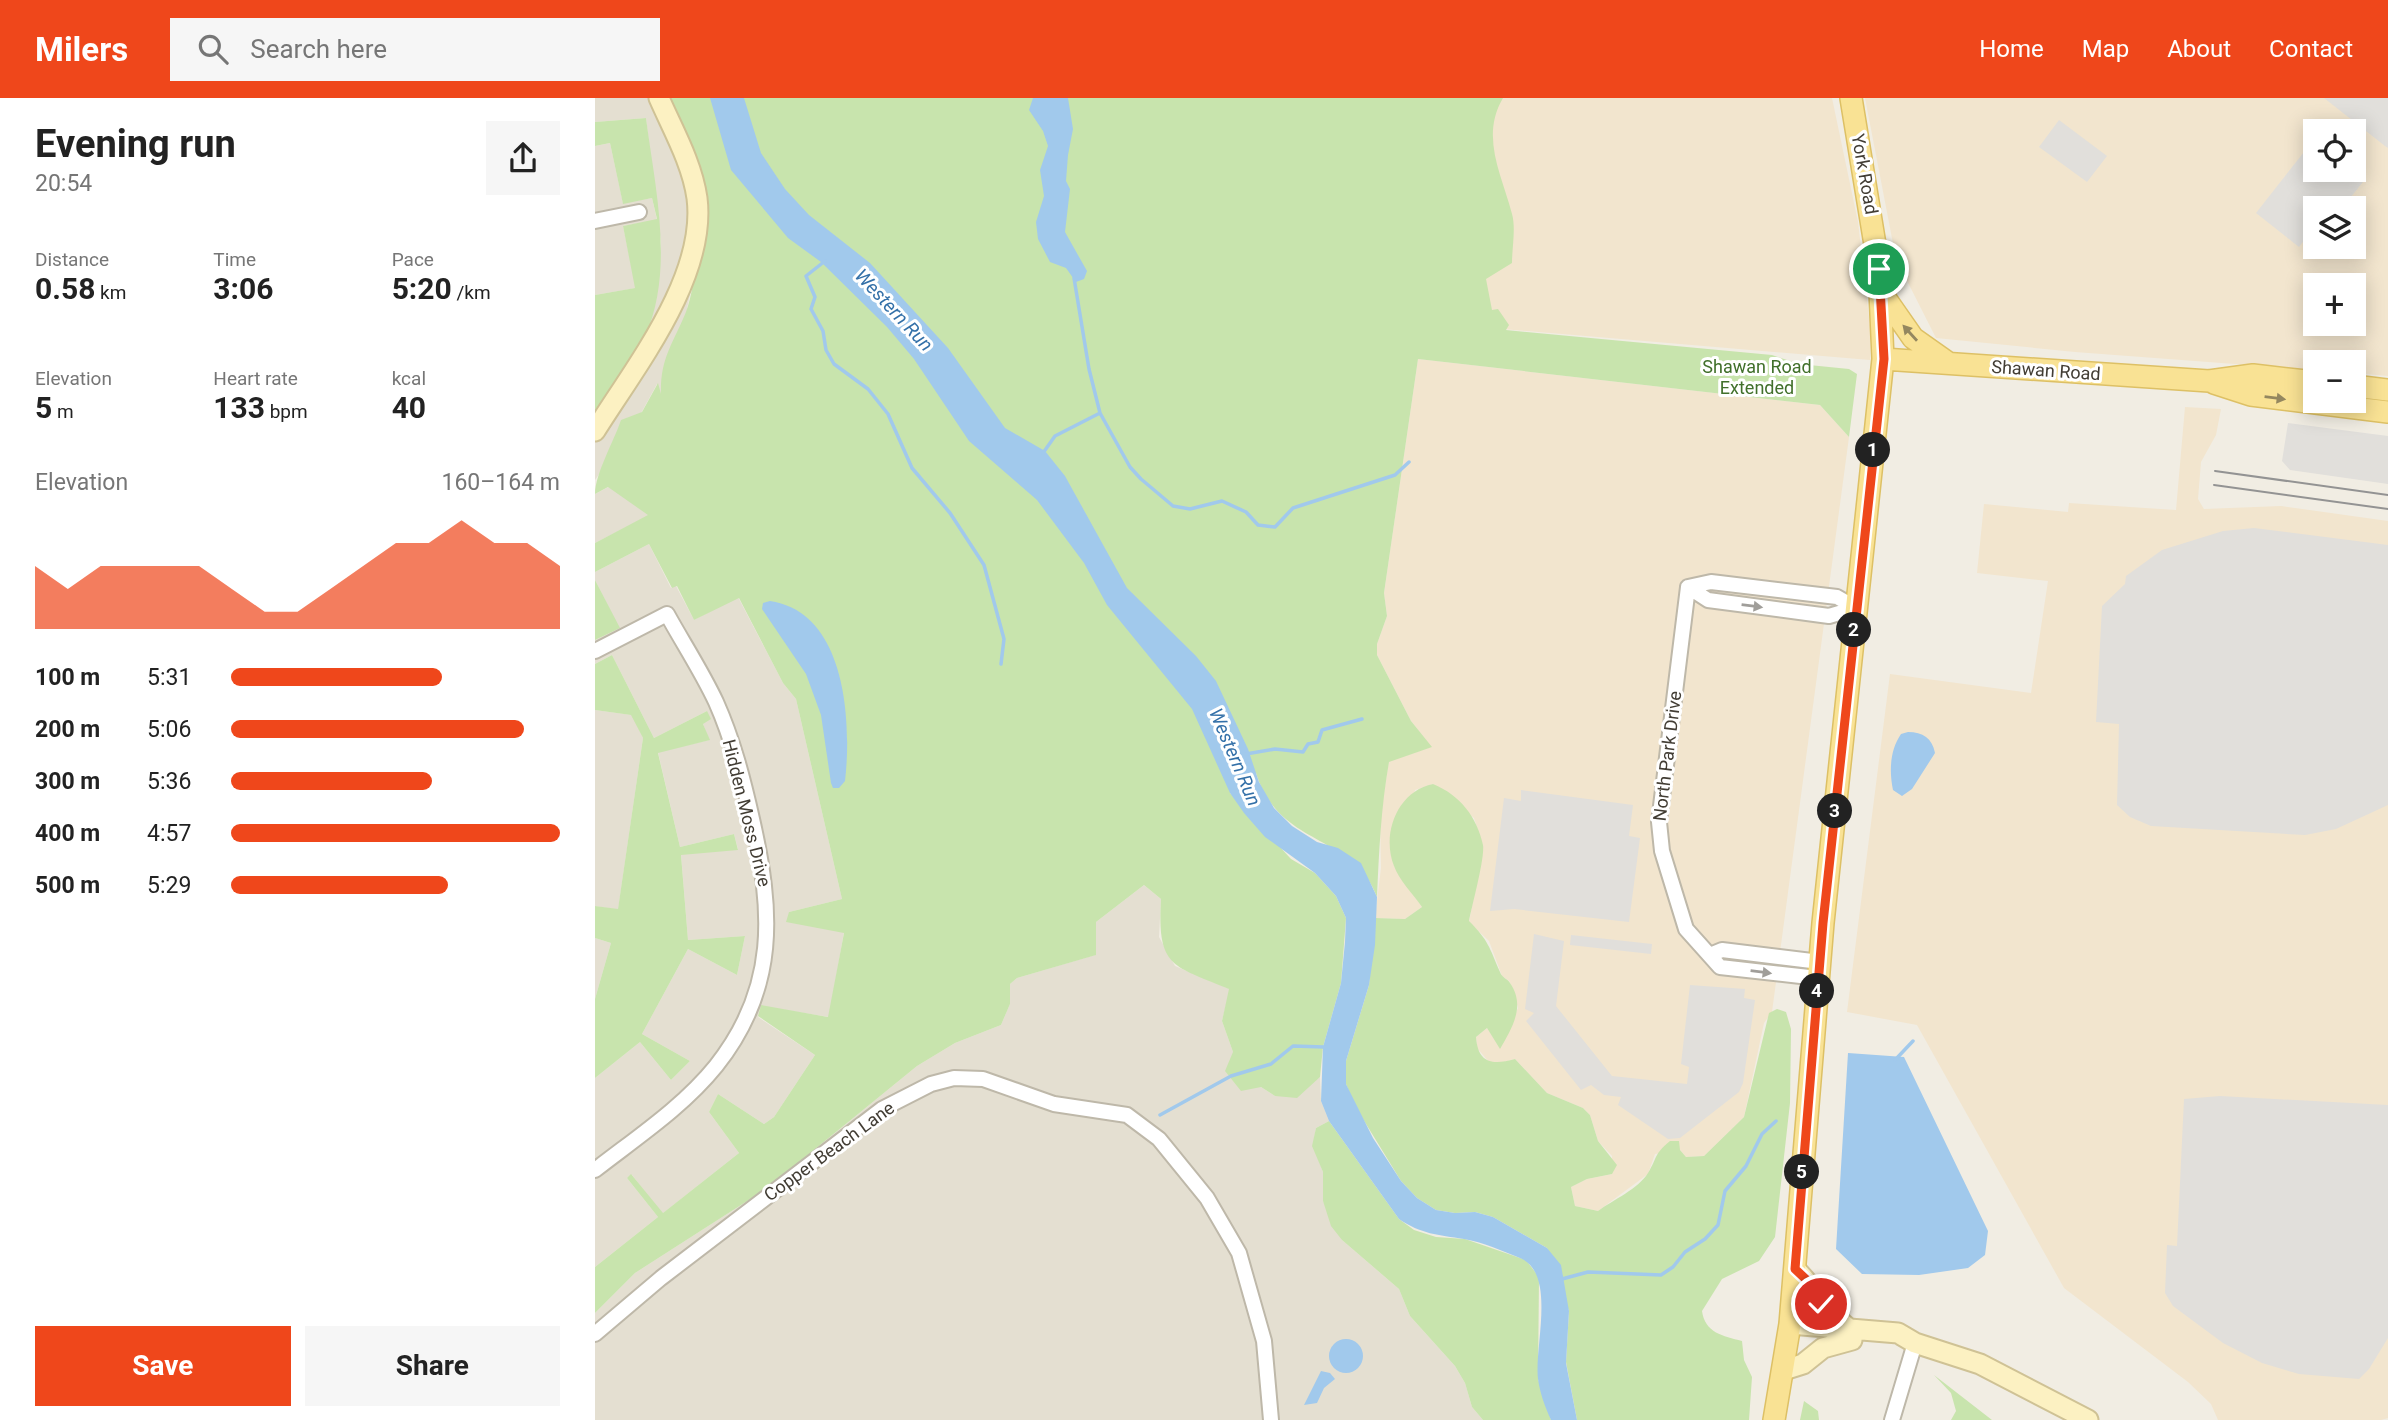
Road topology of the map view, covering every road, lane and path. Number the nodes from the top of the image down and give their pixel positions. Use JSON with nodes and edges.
{"nodes":[{"id":1,"x":659,"y":98,"type":"edge"},
{"id":2,"x":1851,"y":98,"type":"edge"},
{"id":3,"x":639,"y":212,"type":"dead end"},
{"id":4,"x":595,"y":221,"type":"edge"},
{"id":5,"x":1882,"y":293,"type":"junction"},
{"id":6,"x":1884,"y":359,"type":"junction"},
{"id":7,"x":1949,"y":363,"type":"junction"},
{"id":8,"x":2209,"y":381,"type":"junction"},
{"id":9,"x":2303,"y":381,"type":"edge"},
{"id":10,"x":2366,"y":387,"type":"edge"},
{"id":11,"x":2388,"y":390,"type":"edge"},
{"id":12,"x":2388,"y":412,"type":"edge"},
{"id":13,"x":595,"y":431,"type":"edge"},
{"id":14,"x":1856,"y":608,"type":"junction"},
{"id":15,"x":595,"y":651,"type":"edge"},
{"id":16,"x":1819,"y":970,"type":"junction"},
{"id":17,"x":595,"y":1170,"type":"edge"},
{"id":18,"x":1795,"y":1269,"type":"junction"},
{"id":19,"x":1789,"y":1329,"type":"junction"},
{"id":20,"x":595,"y":1334,"type":"edge"},
{"id":21,"x":1850,"y":1334,"type":"junction"},
{"id":22,"x":1916,"y":1343,"type":"junction"},
{"id":23,"x":1783,"y":1370,"type":"junction"},
{"id":24,"x":1271,"y":1420,"type":"edge"},
{"id":25,"x":1774,"y":1420,"type":"edge"},
{"id":26,"x":1892,"y":1420,"type":"edge"},
{"id":27,"x":2088,"y":1420,"type":"edge"}],
"edges":[{"from":1,"to":13,"type":"main road"},
{"from":2,"to":5,"type":"main road","name":"York Road"},
{"from":3,"to":4,"type":"street"},
{"from":5,"to":6,"type":"main road","name":"York Road"},
{"from":7,"to":5,"type":"main road","one_way":true},
{"from":6,"to":7,"type":"main road","name":"Shawan Road"},
{"from":6,"to":14,"type":"main road","name":"York Road"},
{"from":7,"to":8,"type":"main road","name":"Shawan Road"},
{"from":8,"to":9,"type":"main road","name":"Shawan Road"},
{"from":8,"to":12,"type":"main road","name":"Shawan Road","one_way":true},
{"from":10,"to":11,"type":"main road"},
{"from":14,"to":16,"type":"main road","name":"York Road"},
{"from":14,"to":16,"type":"street","name":"North Park Drive"},
{"from":15,"to":17,"type":"street","name":"Hidden Moss Drive"},
{"from":16,"to":18,"type":"main road","name":"York Road"},
{"from":18,"to":19,"type":"main road","name":"York Road"},
{"from":18,"to":21,"type":"main road"},
{"from":19,"to":21,"type":"main road"},
{"from":19,"to":23,"type":"main road","name":"York Road"},
{"from":20,"to":24,"type":"street","name":"Copper Beach Lane"},
{"from":21,"to":22,"type":"main road"},
{"from":21,"to":23,"type":"main road"},
{"from":22,"to":26,"type":"street"},
{"from":22,"to":27,"type":"main road"},
{"from":23,"to":25,"type":"main road","name":"York Road"}]}
